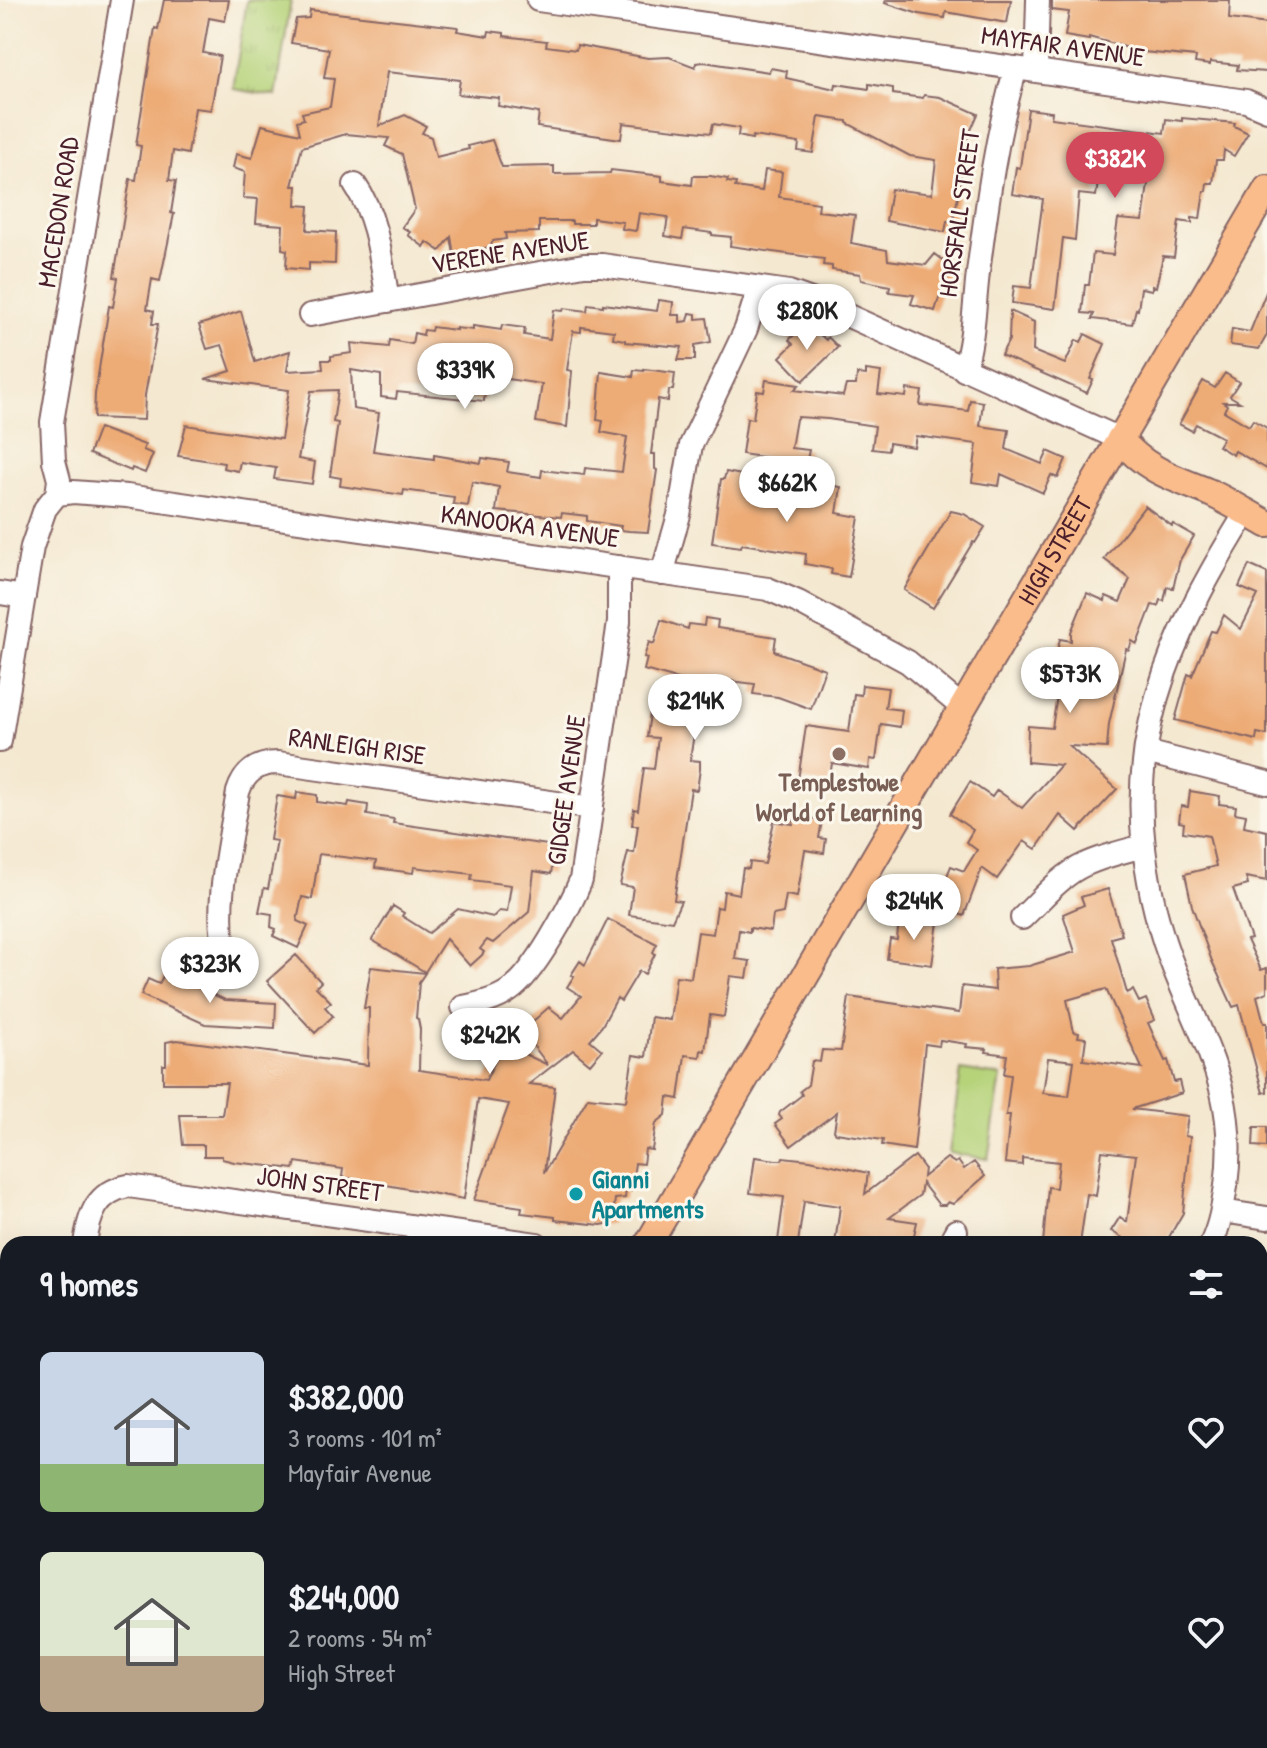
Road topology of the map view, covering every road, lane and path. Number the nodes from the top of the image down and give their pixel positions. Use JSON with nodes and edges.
{"nodes":[{"id":1,"x":538,"y":0,"type":"edge"},
{"id":2,"x":120,"y":4,"type":"edge"},
{"id":3,"x":1037,"y":4,"type":"edge"},
{"id":4,"x":1018,"y":68,"type":"junction"},
{"id":5,"x":1257,"y":100,"type":"edge"},
{"id":6,"x":1267,"y":110,"type":"edge"},
{"id":7,"x":355,"y":185,"type":"dead end"},
{"id":8,"x":1267,"y":189,"type":"edge"},
{"id":9,"x":759,"y":288,"type":"junction"},
{"id":10,"x":388,"y":301,"type":"junction"},
{"id":11,"x":310,"y":315,"type":"dead end"},
{"id":12,"x":956,"y":366,"type":"junction"},
{"id":13,"x":1120,"y":439,"type":"junction"},
{"id":14,"x":56,"y":486,"type":"junction"},
{"id":15,"x":1256,"y":518,"type":"edge"},
{"id":16,"x":628,"y":569,"type":"junction"},
{"id":17,"x":671,"y":575,"type":"junction"},
{"id":18,"x":0,"y":593,"type":"edge"},
{"id":19,"x":15,"y":603,"type":"edge"},
{"id":20,"x":969,"y":698,"type":"junction"},
{"id":21,"x":0,"y":741,"type":"edge"},
{"id":22,"x":1146,"y":752,"type":"junction"},
{"id":23,"x":1267,"y":783,"type":"edge"},
{"id":24,"x":592,"y":808,"type":"junction"},
{"id":25,"x":1144,"y":846,"type":"junction"},
{"id":26,"x":1022,"y":918,"type":"dead end"},
{"id":27,"x":226,"y":949,"type":"dead end"},
{"id":28,"x":463,"y":1007,"type":"dead end"},
{"id":29,"x":1222,"y":1211,"type":"junction"},
{"id":30,"x":1267,"y":1218,"type":"edge"},
{"id":31,"x":87,"y":1236,"type":"edge"},
{"id":32,"x":482,"y":1236,"type":"edge"},
{"id":33,"x":653,"y":1236,"type":"edge"},
{"id":34,"x":1214,"y":1236,"type":"edge"}],
"edges":[{"from":1,"to":4,"type":"street","name":"MAYFAIR AVENUE"},
{"from":2,"to":14,"type":"street","name":"MACEDON ROAD"},
{"from":3,"to":4,"type":"street","name":"HORSFALL STREET"},
{"from":4,"to":5,"type":"street","name":"MAYFAIR AVENUE"},
{"from":4,"to":12,"type":"street","name":"HORSFALL STREET"},
{"from":5,"to":6,"type":"street","name":"MAYFAIR AVENUE"},
{"from":7,"to":10,"type":"street"},
{"from":8,"to":13,"type":"main road","name":"HIGH STREET"},
{"from":9,"to":10,"type":"street","name":"VERENE AVENUE"},
{"from":9,"to":12,"type":"street","name":"VERENE AVENUE"},
{"from":9,"to":17,"type":"street"},
{"from":10,"to":11,"type":"street","name":"VERENE AVENUE"},
{"from":12,"to":13,"type":"street","name":"VERENE AVENUE"},
{"from":13,"to":15,"type":"main road"},
{"from":13,"to":20,"type":"main road","name":"HIGH STREET"},
{"from":14,"to":16,"type":"street","name":"KANOOKA AVENUE"},
{"from":14,"to":19,"type":"street"},
{"from":15,"to":22,"type":"street"},
{"from":16,"to":17,"type":"street","name":"KANOOKA AVENUE"},
{"from":16,"to":24,"type":"street","name":"GIDGEE AVENUE"},
{"from":17,"to":20,"type":"street","name":"KANOOKA AVENUE"},
{"from":18,"to":19,"type":"street"},
{"from":19,"to":21,"type":"street"},
{"from":20,"to":33,"type":"main road","name":"HIGH STREET"},
{"from":22,"to":23,"type":"street"},
{"from":22,"to":25,"type":"street"},
{"from":24,"to":27,"type":"street","name":"RANLEIGH RISE"},
{"from":24,"to":28,"type":"street","name":"GIDGEE AVENUE"},
{"from":25,"to":26,"type":"street"},
{"from":25,"to":29,"type":"street"},
{"from":29,"to":30,"type":"street"},
{"from":29,"to":34,"type":"street"},
{"from":31,"to":32,"type":"street","name":"JOHN STREET"}]}
